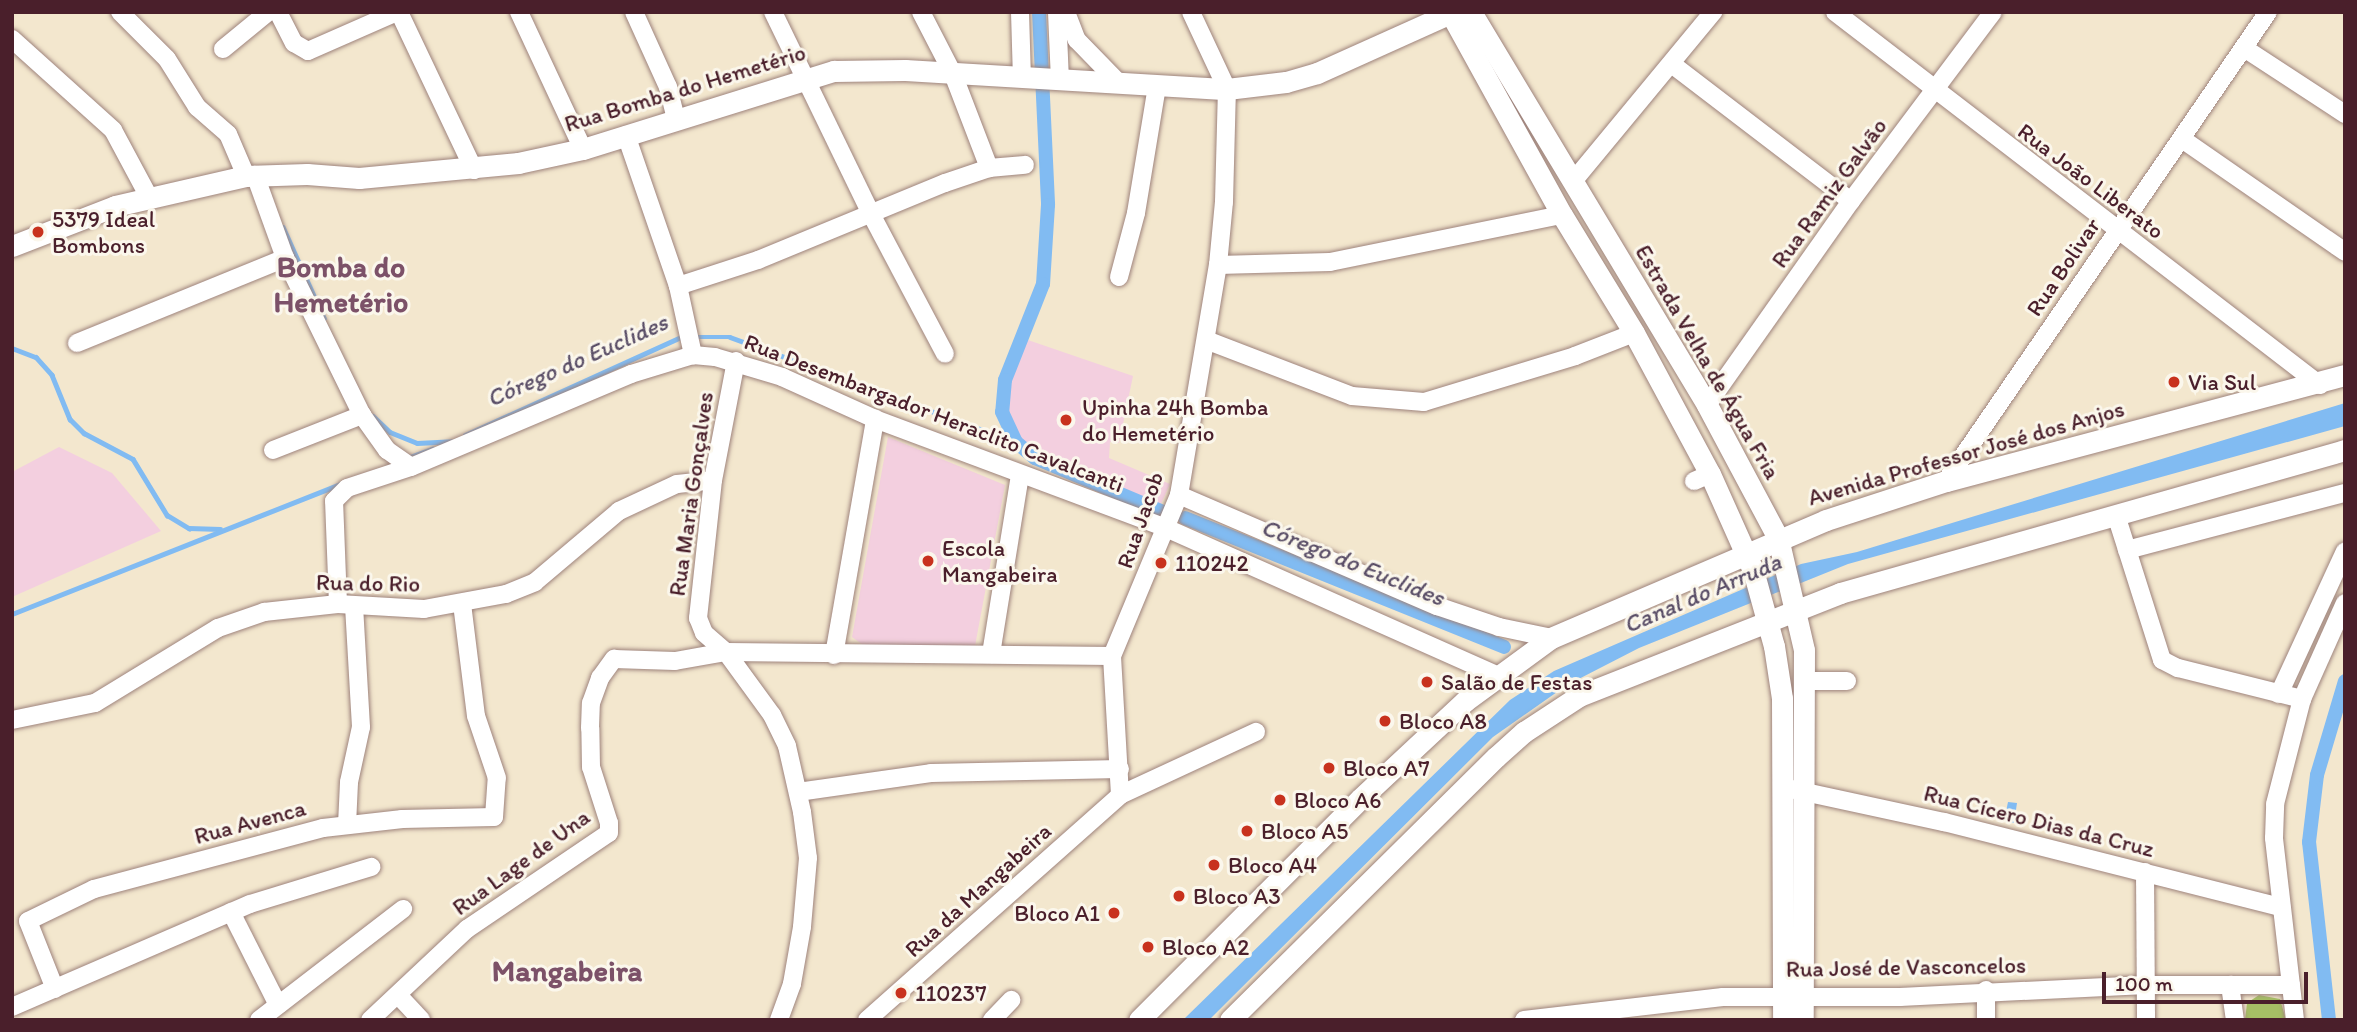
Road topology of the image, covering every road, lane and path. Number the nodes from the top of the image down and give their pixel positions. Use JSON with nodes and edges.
{"nodes":[{"id":1,"x":120,"y":12,"type":"edge"},
{"id":2,"x":268,"y":12,"type":"edge"},
{"id":3,"x":278,"y":12,"type":"edge"},
{"id":4,"x":398,"y":12,"type":"edge"},
{"id":5,"x":519,"y":12,"type":"edge"},
{"id":6,"x":634,"y":12,"type":"edge"},
{"id":7,"x":773,"y":12,"type":"edge"},
{"id":8,"x":920,"y":12,"type":"edge"},
{"id":9,"x":1020,"y":12,"type":"edge"},
{"id":10,"x":1057,"y":12,"type":"edge"},
{"id":11,"x":1066,"y":12,"type":"edge"},
{"id":12,"x":1191,"y":12,"type":"edge"},
{"id":13,"x":1421,"y":12,"type":"edge"},
{"id":14,"x":1713,"y":12,"type":"edge"},
{"id":15,"x":1835,"y":12,"type":"edge"},
{"id":16,"x":1993,"y":12,"type":"edge"},
{"id":17,"x":2268,"y":12,"type":"edge"},
{"id":18,"x":1453,"y":14,"type":"edge"},
{"id":19,"x":12,"y":39,"type":"edge"},
{"id":20,"x":1377,"y":45,"type":"junction"},
{"id":21,"x":2244,"y":48,"type":"junction"},
{"id":22,"x":223,"y":49,"type":"dead end"},
{"id":23,"x":1673,"y":65,"type":"junction"},
{"id":24,"x":953,"y":74,"type":"junction"},
{"id":25,"x":804,"y":78,"type":"junction"},
{"id":26,"x":1041,"y":80,"type":"junction"},
{"id":27,"x":1119,"y":83,"type":"junction"},
{"id":28,"x":1157,"y":86,"type":"junction"},
{"id":29,"x":1227,"y":89,"type":"junction"},
{"id":30,"x":1934,"y":91,"type":"junction"},
{"id":31,"x":2345,"y":114,"type":"edge"},
{"id":32,"x":676,"y":119,"type":"junction"},
{"id":33,"x":626,"y":135,"type":"junction"},
{"id":34,"x":2182,"y":139,"type":"junction"},
{"id":35,"x":583,"y":149,"type":"junction"},
{"id":36,"x":1025,"y":165,"type":"dead end"},
{"id":37,"x":989,"y":168,"type":"junction"},
{"id":38,"x":474,"y":170,"type":"junction"},
{"id":39,"x":251,"y":176,"type":"junction"},
{"id":40,"x":1575,"y":179,"type":"junction"},
{"id":41,"x":149,"y":197,"type":"junction"},
{"id":42,"x":1852,"y":201,"type":"junction"},
{"id":43,"x":871,"y":214,"type":"junction"},
{"id":44,"x":1562,"y":215,"type":"junction"},
{"id":45,"x":2117,"y":231,"type":"junction"},
{"id":46,"x":12,"y":246,"type":"edge"},
{"id":47,"x":2345,"y":252,"type":"edge"},
{"id":48,"x":285,"y":258,"type":"junction"},
{"id":49,"x":1218,"y":265,"type":"junction"},
{"id":50,"x":1118,"y":277,"type":"dead end"},
{"id":51,"x":678,"y":286,"type":"junction"},
{"id":52,"x":1634,"y":333,"type":"junction"},
{"id":53,"x":1206,"y":340,"type":"junction"},
{"id":54,"x":77,"y":343,"type":"dead end"},
{"id":55,"x":692,"y":351,"type":"junction"},
{"id":56,"x":945,"y":354,"type":"dead end"},
{"id":57,"x":736,"y":361,"type":"junction"},
{"id":58,"x":2345,"y":375,"type":"edge"},
{"id":59,"x":2320,"y":385,"type":"junction"},
{"id":60,"x":1707,"y":405,"type":"junction"},
{"id":61,"x":362,"y":415,"type":"junction"},
{"id":62,"x":875,"y":419,"type":"junction"},
{"id":63,"x":273,"y":450,"type":"dead end"},
{"id":64,"x":2345,"y":450,"type":"edge"},
{"id":65,"x":2319,"y":458,"type":"junction"},
{"id":66,"x":2345,"y":459,"type":"edge"},
{"id":67,"x":406,"y":464,"type":"junction"},
{"id":68,"x":1020,"y":474,"type":"junction"},
{"id":69,"x":713,"y":480,"type":"junction"},
{"id":70,"x":1946,"y":481,"type":"junction"},
{"id":71,"x":2345,"y":493,"type":"edge"},
{"id":72,"x":1179,"y":495,"type":"junction"},
{"id":73,"x":2116,"y":515,"type":"junction"},
{"id":74,"x":1166,"y":528,"type":"junction"},
{"id":75,"x":1781,"y":548,"type":"junction"},
{"id":76,"x":2127,"y":550,"type":"junction"},
{"id":77,"x":2345,"y":551,"type":"edge"},
{"id":78,"x":1749,"y":561,"type":"junction"},
{"id":79,"x":1795,"y":598,"type":"junction"},
{"id":80,"x":462,"y":603,"type":"junction"},
{"id":81,"x":2345,"y":603,"type":"edge"},
{"id":82,"x":346,"y":606,"type":"junction"},
{"id":83,"x":1765,"y":610,"type":"junction"},
{"id":84,"x":1551,"y":638,"type":"junction"},
{"id":85,"x":726,"y":652,"type":"junction"},
{"id":86,"x":991,"y":653,"type":"junction"},
{"id":87,"x":834,"y":654,"type":"junction"},
{"id":88,"x":1112,"y":656,"type":"junction"},
{"id":89,"x":1496,"y":675,"type":"junction"},
{"id":90,"x":1805,"y":681,"type":"junction"},
{"id":91,"x":1847,"y":681,"type":"dead end"},
{"id":92,"x":2279,"y":694,"type":"junction"},
{"id":93,"x":2302,"y":699,"type":"junction"},
{"id":94,"x":12,"y":720,"type":"edge"},
{"id":95,"x":1256,"y":732,"type":"dead end"},
{"id":96,"x":1120,"y":769,"type":"junction"},
{"id":97,"x":798,"y":792,"type":"junction"},
{"id":98,"x":1786,"y":794,"type":"junction"},
{"id":99,"x":1120,"y":795,"type":"junction"},
{"id":100,"x":347,"y":825,"type":"junction"},
{"id":101,"x":370,"y":867,"type":"dead end"},
{"id":102,"x":2146,"y":872,"type":"junction"},
{"id":103,"x":2281,"y":907,"type":"junction"},
{"id":104,"x":403,"y":909,"type":"dead end"},
{"id":105,"x":231,"y":912,"type":"junction"},
{"id":106,"x":2146,"y":985,"type":"junction"},
{"id":107,"x":2230,"y":985,"type":"junction"},
{"id":108,"x":2291,"y":985,"type":"junction"},
{"id":109,"x":55,"y":989,"type":"junction"},
{"id":110,"x":1986,"y":990,"type":"junction"},
{"id":111,"x":398,"y":995,"type":"junction"},
{"id":112,"x":1011,"y":1000,"type":"dead end"},
{"id":113,"x":1797,"y":1004,"type":"edge"},
{"id":114,"x":12,"y":1007,"type":"edge"},
{"id":115,"x":278,"y":1011,"type":"edge"},
{"id":116,"x":259,"y":1020,"type":"edge"},
{"id":117,"x":370,"y":1020,"type":"edge"},
{"id":118,"x":421,"y":1020,"type":"edge"},
{"id":119,"x":779,"y":1020,"type":"edge"},
{"id":120,"x":867,"y":1020,"type":"edge"},
{"id":121,"x":992,"y":1020,"type":"edge"},
{"id":122,"x":1139,"y":1020,"type":"edge"},
{"id":123,"x":1230,"y":1020,"type":"edge"},
{"id":124,"x":1524,"y":1020,"type":"edge"},
{"id":125,"x":1783,"y":1020,"type":"edge"},
{"id":126,"x":1986,"y":1020,"type":"edge"},
{"id":127,"x":2146,"y":1020,"type":"edge"},
{"id":128,"x":2235,"y":1020,"type":"edge"},
{"id":129,"x":2295,"y":1020,"type":"edge"}],
"edges":[{"from":1,"to":39,"type":"street"},
{"from":2,"to":22,"type":"street"},
{"from":3,"to":4,"type":"street"},
{"from":4,"to":38,"type":"street"},
{"from":5,"to":35,"type":"street"},
{"from":6,"to":32,"type":"street"},
{"from":7,"to":25,"type":"street"},
{"from":8,"to":24,"type":"street"},
{"from":9,"to":26,"type":"street"},
{"from":10,"to":26,"type":"street"},
{"from":11,"to":27,"type":"street"},
{"from":12,"to":29,"type":"street"},
{"from":13,"to":20,"type":"main road","name":"Rua Bomba do Hemetério"},
{"from":14,"to":23,"type":"street"},
{"from":15,"to":30,"type":"street","name":"Rua João Liberato"},
{"from":16,"to":30,"type":"street","name":"Rua Ramiz Galvão"},
{"from":17,"to":21,"type":"street","name":"Rua Bolivar"},
{"from":18,"to":20,"type":"main road","name":"Rua Bomba do Hemetério"},
{"from":18,"to":40,"type":"main road","name":"Estrada Velha de Água Fria"},
{"from":18,"to":44,"type":"main road","name":"Estrada Velha de Água Fria"},
{"from":19,"to":41,"type":"street"},
{"from":20,"to":29,"type":"main road","name":"Rua Bomba do Hemetério"},
{"from":21,"to":31,"type":"street"},
{"from":21,"to":34,"type":"street","name":"Rua Bolivar"},
{"from":23,"to":40,"type":"street"},
{"from":23,"to":42,"type":"street"},
{"from":24,"to":25,"type":"main road","name":"Rua Bomba do Hemetério"},
{"from":24,"to":26,"type":"main road","name":"Rua Bomba do Hemetério"},
{"from":24,"to":37,"type":"street"},
{"from":25,"to":32,"type":"main road","name":"Rua Bomba do Hemetério"},
{"from":25,"to":43,"type":"street"},
{"from":26,"to":27,"type":"main road","name":"Rua Bomba do Hemetério"},
{"from":27,"to":28,"type":"main road","name":"Rua Bomba do Hemetério"},
{"from":28,"to":29,"type":"main road","name":"Rua Bomba do Hemetério"},
{"from":28,"to":50,"type":"street"},
{"from":29,"to":49,"type":"street","name":"Rua Jacob"},
{"from":30,"to":42,"type":"street","name":"Rua Ramiz Galvão"},
{"from":30,"to":45,"type":"street","name":"Rua João Liberato"},
{"from":32,"to":33,"type":"main road","name":"Rua Bomba do Hemetério"},
{"from":33,"to":35,"type":"main road","name":"Rua Bomba do Hemetério"},
{"from":33,"to":51,"type":"street"},
{"from":34,"to":45,"type":"street","name":"Rua Bolivar"},
{"from":34,"to":47,"type":"street"},
{"from":35,"to":38,"type":"main road","name":"Rua Bomba do Hemetério"},
{"from":36,"to":37,"type":"street"},
{"from":37,"to":43,"type":"street"},
{"from":38,"to":39,"type":"main road","name":"Rua Bomba do Hemetério"},
{"from":39,"to":41,"type":"main road","name":"Rua Bomba do Hemetério"},
{"from":39,"to":48,"type":"street"},
{"from":40,"to":60,"type":"main road","name":"Estrada Velha de Água Fria"},
{"from":41,"to":46,"type":"main road","name":"Rua Bomba do Hemetério"},
{"from":42,"to":60,"type":"street","name":"Rua Ramiz Galvão"},
{"from":43,"to":51,"type":"street"},
{"from":43,"to":56,"type":"street"},
{"from":44,"to":49,"type":"street"},
{"from":44,"to":52,"type":"main road","name":"Estrada Velha de Água Fria"},
{"from":45,"to":59,"type":"street","name":"Rua João Liberato"},
{"from":45,"to":70,"type":"street","name":"Rua Bolivar"},
{"from":48,"to":54,"type":"street"},
{"from":48,"to":61,"type":"street"},
{"from":49,"to":53,"type":"street","name":"Rua Jacob"},
{"from":51,"to":55,"type":"street"},
{"from":52,"to":53,"type":"street"},
{"from":52,"to":78,"type":"main road","name":"Estrada Velha de Água Fria"},
{"from":53,"to":72,"type":"street","name":"Rua Jacob"},
{"from":55,"to":57,"type":"street","name":"Rua Desembargador Heraclito Cavalcanti"},
{"from":55,"to":67,"type":"street","name":"Rua Desembargador Heraclito Cavalcanti"},
{"from":57,"to":62,"type":"street","name":"Rua Desembargador Heraclito Cavalcanti"},
{"from":57,"to":69,"type":"street","name":"Rua Maria Gonçalves"},
{"from":58,"to":59,"type":"main road","name":"Avenida Professor José dos Anjos"},
{"from":59,"to":70,"type":"main road","name":"Avenida Professor José dos Anjos"},
{"from":60,"to":75,"type":"main road","name":"Estrada Velha de Água Fria"},
{"from":61,"to":63,"type":"street"},
{"from":61,"to":67,"type":"street"},
{"from":62,"to":68,"type":"street","name":"Rua Desembargador Heraclito Cavalcanti"},
{"from":62,"to":87,"type":"street"},
{"from":64,"to":65,"type":"main road"},
{"from":65,"to":66,"type":"street"},
{"from":65,"to":73,"type":"main road"},
{"from":67,"to":82,"type":"street"},
{"from":68,"to":74,"type":"street","name":"Rua Desembargador Heraclito Cavalcanti"},
{"from":68,"to":86,"type":"street"},
{"from":69,"to":80,"type":"street","name":"Rua do Rio"},
{"from":69,"to":85,"type":"street","name":"Rua Maria Gonçalves"},
{"from":70,"to":75,"type":"main road","name":"Avenida Professor José dos Anjos"},
{"from":71,"to":76,"type":"street"},
{"from":72,"to":74,"type":"street","name":"Rua Jacob"},
{"from":72,"to":84,"type":"street"},
{"from":73,"to":76,"type":"street"},
{"from":73,"to":79,"type":"main road"},
{"from":74,"to":88,"type":"street","name":"Rua Jacob"},
{"from":74,"to":89,"type":"street","name":"Rua Desembargador Heraclito Cavalcanti"},
{"from":75,"to":78,"type":"main road","name":"Avenida Professor José dos Anjos"},
{"from":75,"to":79,"type":"main road","name":"Estrada Velha de Água Fria"},
{"from":76,"to":92,"type":"street"},
{"from":77,"to":92,"type":"street"},
{"from":78,"to":83,"type":"main road","name":"Estrada Velha de Água Fria"},
{"from":78,"to":84,"type":"main road","name":"Avenida Professor José dos Anjos"},
{"from":79,"to":83,"type":"main road"},
{"from":79,"to":90,"type":"main road","name":"Estrada Velha de Água Fria"},
{"from":80,"to":82,"type":"street","name":"Rua do Rio"},
{"from":80,"to":100,"type":"street","name":"Rua Avenca"},
{"from":81,"to":93,"type":"street"},
{"from":82,"to":94,"type":"street","name":"Rua do Rio"},
{"from":82,"to":100,"type":"street"},
{"from":83,"to":98,"type":"main road","name":"Estrada Velha de Água Fria"},
{"from":83,"to":123,"type":"main road"},
{"from":84,"to":89,"type":"main road","name":"Avenida Professor José dos Anjos"},
{"from":85,"to":87,"type":"street"},
{"from":85,"to":97,"type":"street","name":"Rua Maria Gonçalves"},
{"from":85,"to":111,"type":"street","name":"Rua Lage de Una"},
{"from":86,"to":87,"type":"street"},
{"from":86,"to":88,"type":"street"},
{"from":88,"to":96,"type":"street","name":"Rua Jacob"},
{"from":89,"to":122,"type":"main road","name":"Avenida Professor José dos Anjos"},
{"from":90,"to":91,"type":"street"},
{"from":90,"to":98,"type":"main road","name":"Estrada Velha de Água Fria"},
{"from":92,"to":93,"type":"street"},
{"from":93,"to":103,"type":"street"},
{"from":95,"to":99,"type":"street","name":"Rua da Mangabeira"},
{"from":96,"to":97,"type":"street"},
{"from":96,"to":99,"type":"street","name":"Rua Jacob"},
{"from":97,"to":119,"type":"street","name":"Rua Maria Gonçalves"},
{"from":98,"to":102,"type":"street","name":"Rua Cícero Dias da Cruz"},
{"from":98,"to":113,"type":"main road","name":"Estrada Velha de Água Fria"},
{"from":98,"to":113,"type":"main road","name":"Estrada Velha de Água Fria"},
{"from":99,"to":120,"type":"street","name":"Rua da Mangabeira"},
{"from":100,"to":109,"type":"street","name":"Rua Avenca"},
{"from":101,"to":105,"type":"street"},
{"from":102,"to":103,"type":"street","name":"Rua Cícero Dias da Cruz"},
{"from":102,"to":106,"type":"street"},
{"from":103,"to":108,"type":"street"},
{"from":104,"to":115,"type":"street"},
{"from":105,"to":109,"type":"street"},
{"from":105,"to":115,"type":"street"},
{"from":106,"to":107,"type":"street","name":"Rua José de Vasconcelos"},
{"from":106,"to":110,"type":"street","name":"Rua José de Vasconcelos"},
{"from":106,"to":127,"type":"street"},
{"from":107,"to":108,"type":"street","name":"Rua José de Vasconcelos"},
{"from":107,"to":128,"type":"street"},
{"from":108,"to":129,"type":"street"},
{"from":109,"to":114,"type":"street"},
{"from":110,"to":113,"type":"street","name":"Rua José de Vasconcelos"},
{"from":110,"to":126,"type":"street"},
{"from":111,"to":117,"type":"street","name":"Rua Lage de Una"},
{"from":111,"to":118,"type":"street"},
{"from":112,"to":121,"type":"street"},
{"from":113,"to":124,"type":"street","name":"Rua José de Vasconcelos"},
{"from":113,"to":125,"type":"main road","name":"Estrada Velha de Água Fria"},
{"from":115,"to":116,"type":"street"}]}
